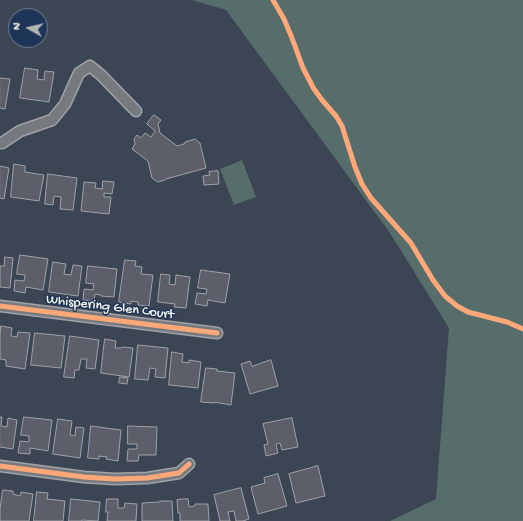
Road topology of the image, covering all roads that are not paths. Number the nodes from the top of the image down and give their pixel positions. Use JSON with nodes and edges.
{"nodes":[{"id":1,"x":136,"y":111,"type":"dead end"},
{"id":2,"x":0,"y":143,"type":"edge"},
{"id":3,"x":0,"y":306,"type":"edge"},
{"id":4,"x":217,"y":333,"type":"dead end"},
{"id":5,"x":190,"y":464,"type":"dead end"},
{"id":6,"x":0,"y":466,"type":"edge"}],
"edges":[{"from":1,"to":2,"type":"street"},
{"from":3,"to":4,"type":"street","name":"Whispering Glen Court"},
{"from":5,"to":6,"type":"street"}]}
